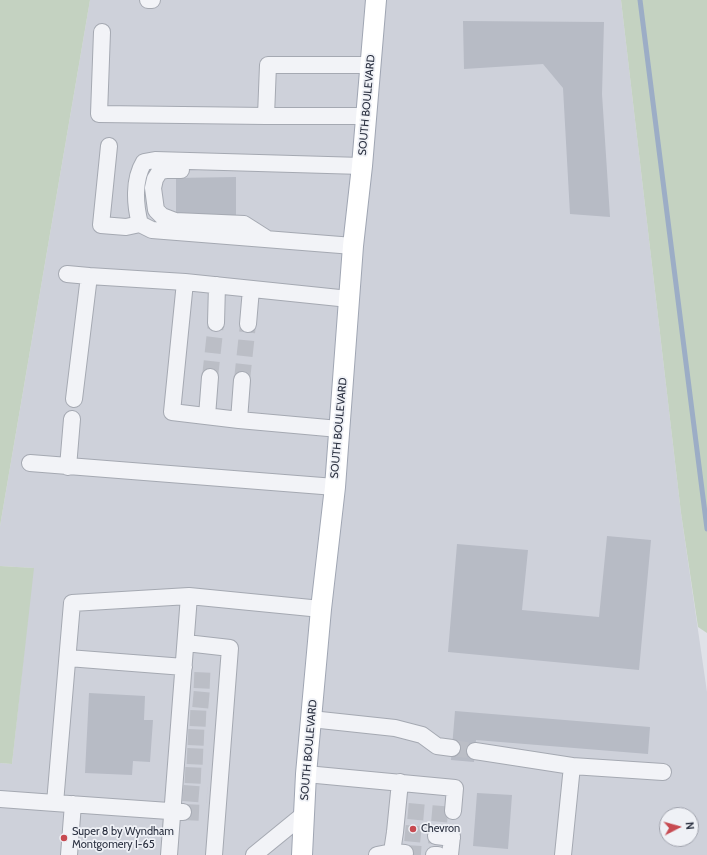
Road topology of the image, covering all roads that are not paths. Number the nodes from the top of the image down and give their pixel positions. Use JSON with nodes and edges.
{"nodes":[{"id":1,"x":148,"y":0,"type":"edge"},
{"id":2,"x":152,"y":0,"type":"edge"},
{"id":3,"x":376,"y":0,"type":"edge"},
{"id":4,"x":102,"y":32,"type":"dead end"},
{"id":5,"x":370,"y":65,"type":"junction"},
{"id":6,"x":266,"y":116,"type":"junction"},
{"id":7,"x":366,"y":116,"type":"junction"},
{"id":8,"x":109,"y":146,"type":"dead end"},
{"id":9,"x":210,"y":162,"type":"junction"},
{"id":10,"x":362,"y":166,"type":"junction"},
{"id":11,"x":140,"y":224,"type":"junction"},
{"id":12,"x":269,"y":240,"type":"junction"},
{"id":13,"x":353,"y":246,"type":"junction"},
{"id":14,"x":67,"y":274,"type":"dead end"},
{"id":15,"x":89,"y":276,"type":"junction"},
{"id":16,"x":185,"y":282,"type":"junction"},
{"id":17,"x":217,"y":285,"type":"junction"},
{"id":18,"x":251,"y":289,"type":"junction"},
{"id":19,"x":349,"y":299,"type":"junction"},
{"id":20,"x":216,"y":323,"type":"tunnel mouth"},
{"id":21,"x":248,"y":324,"type":"tunnel mouth"},
{"id":22,"x":210,"y":377,"type":"tunnel mouth"},
{"id":23,"x":242,"y":380,"type":"tunnel mouth"},
{"id":24,"x":74,"y":399,"type":"dead end"},
{"id":25,"x":207,"y":416,"type":"junction"},
{"id":26,"x":72,"y":419,"type":"dead end"},
{"id":27,"x":239,"y":420,"type":"junction"},
{"id":28,"x":340,"y":429,"type":"junction"},
{"id":29,"x":30,"y":464,"type":"dead end"},
{"id":30,"x":68,"y":467,"type":"junction"},
{"id":31,"x":335,"y":486,"type":"junction"},
{"id":32,"x":189,"y":596,"type":"junction"},
{"id":33,"x":321,"y":609,"type":"junction"},
{"id":34,"x":186,"y":644,"type":"junction"},
{"id":35,"x":68,"y":658,"type":"junction"},
{"id":36,"x":187,"y":675,"type":"junction"},
{"id":37,"x":311,"y":719,"type":"junction"},
{"id":38,"x":452,"y":748,"type":"tunnel mouth"},
{"id":39,"x":475,"y":751,"type":"tunnel mouth"},
{"id":40,"x":572,"y":766,"type":"junction"},
{"id":41,"x":663,"y":772,"type":"dead end"},
{"id":42,"x":306,"y":774,"type":"junction"},
{"id":43,"x":400,"y":782,"type":"junction"},
{"id":44,"x":0,"y":799,"type":"edge"},
{"id":45,"x":55,"y":803,"type":"junction"},
{"id":46,"x":72,"y":804,"type":"junction"},
{"id":47,"x":178,"y":811,"type":"junction"},
{"id":48,"x":453,"y":811,"type":"dead end"},
{"id":49,"x":303,"y":815,"type":"junction"},
{"id":50,"x":446,"y":837,"type":"dead end"},
{"id":51,"x":392,"y":854,"type":"edge"},
{"id":52,"x":68,"y":855,"type":"edge"},
{"id":53,"x":169,"y":855,"type":"edge"},
{"id":54,"x":214,"y":855,"type":"edge"},
{"id":55,"x":254,"y":855,"type":"edge"},
{"id":56,"x":302,"y":855,"type":"edge"},
{"id":57,"x":434,"y":855,"type":"edge"},
{"id":58,"x":438,"y":855,"type":"edge"},
{"id":59,"x":450,"y":855,"type":"edge"},
{"id":60,"x":563,"y":855,"type":"edge"}],
"edges":[{"from":1,"to":2,"type":"lane"},
{"from":3,"to":5,"type":"main road","name":"SOUTH BOULEVARD"},
{"from":4,"to":6,"type":"lane"},
{"from":5,"to":6,"type":"lane"},
{"from":5,"to":7,"type":"main road","name":"SOUTH BOULEVARD"},
{"from":6,"to":7,"type":"lane"},
{"from":7,"to":10,"type":"main road","name":"SOUTH BOULEVARD"},
{"from":8,"to":11,"type":"lane"},
{"from":9,"to":10,"type":"lane"},
{"from":9,"to":11,"type":"lane"},
{"from":9,"to":12,"type":"lane"},
{"from":10,"to":13,"type":"main road","name":"SOUTH BOULEVARD"},
{"from":11,"to":12,"type":"lane"},
{"from":12,"to":13,"type":"lane"},
{"from":13,"to":19,"type":"main road","name":"SOUTH BOULEVARD"},
{"from":14,"to":15,"type":"lane"},
{"from":15,"to":16,"type":"lane"},
{"from":15,"to":24,"type":"lane"},
{"from":16,"to":17,"type":"lane"},
{"from":16,"to":25,"type":"lane"},
{"from":17,"to":18,"type":"lane"},
{"from":17,"to":20,"type":"lane"},
{"from":18,"to":19,"type":"lane"},
{"from":18,"to":21,"type":"lane"},
{"from":19,"to":28,"type":"main road","name":"SOUTH BOULEVARD"},
{"from":22,"to":25,"type":"lane"},
{"from":23,"to":27,"type":"lane"},
{"from":25,"to":27,"type":"lane"},
{"from":26,"to":30,"type":"lane"},
{"from":27,"to":28,"type":"lane"},
{"from":28,"to":31,"type":"main road","name":"SOUTH BOULEVARD"},
{"from":29,"to":30,"type":"lane"},
{"from":30,"to":31,"type":"lane"},
{"from":31,"to":33,"type":"main road","name":"SOUTH BOULEVARD"},
{"from":32,"to":33,"type":"lane"},
{"from":32,"to":34,"type":"lane"},
{"from":32,"to":35,"type":"lane"},
{"from":33,"to":37,"type":"main road","name":"SOUTH BOULEVARD"},
{"from":34,"to":36,"type":"lane"},
{"from":34,"to":54,"type":"lane"},
{"from":35,"to":36,"type":"lane"},
{"from":35,"to":45,"type":"lane"},
{"from":36,"to":47,"type":"lane"},
{"from":37,"to":38,"type":"lane"},
{"from":37,"to":42,"type":"main road","name":"SOUTH BOULEVARD"},
{"from":39,"to":40,"type":"lane"},
{"from":40,"to":41,"type":"lane"},
{"from":40,"to":60,"type":"lane"},
{"from":42,"to":43,"type":"lane"},
{"from":42,"to":49,"type":"main road","name":"SOUTH BOULEVARD"},
{"from":43,"to":48,"type":"lane"},
{"from":43,"to":51,"type":"lane"},
{"from":44,"to":45,"type":"lane"},
{"from":45,"to":46,"type":"lane"},
{"from":46,"to":47,"type":"lane"},
{"from":46,"to":52,"type":"lane"},
{"from":47,"to":53,"type":"lane"},
{"from":49,"to":55,"type":"lane"},
{"from":49,"to":56,"type":"main road","name":"SOUTH BOULEVARD"},
{"from":50,"to":59,"type":"lane"},
{"from":57,"to":58,"type":"lane"}]}
